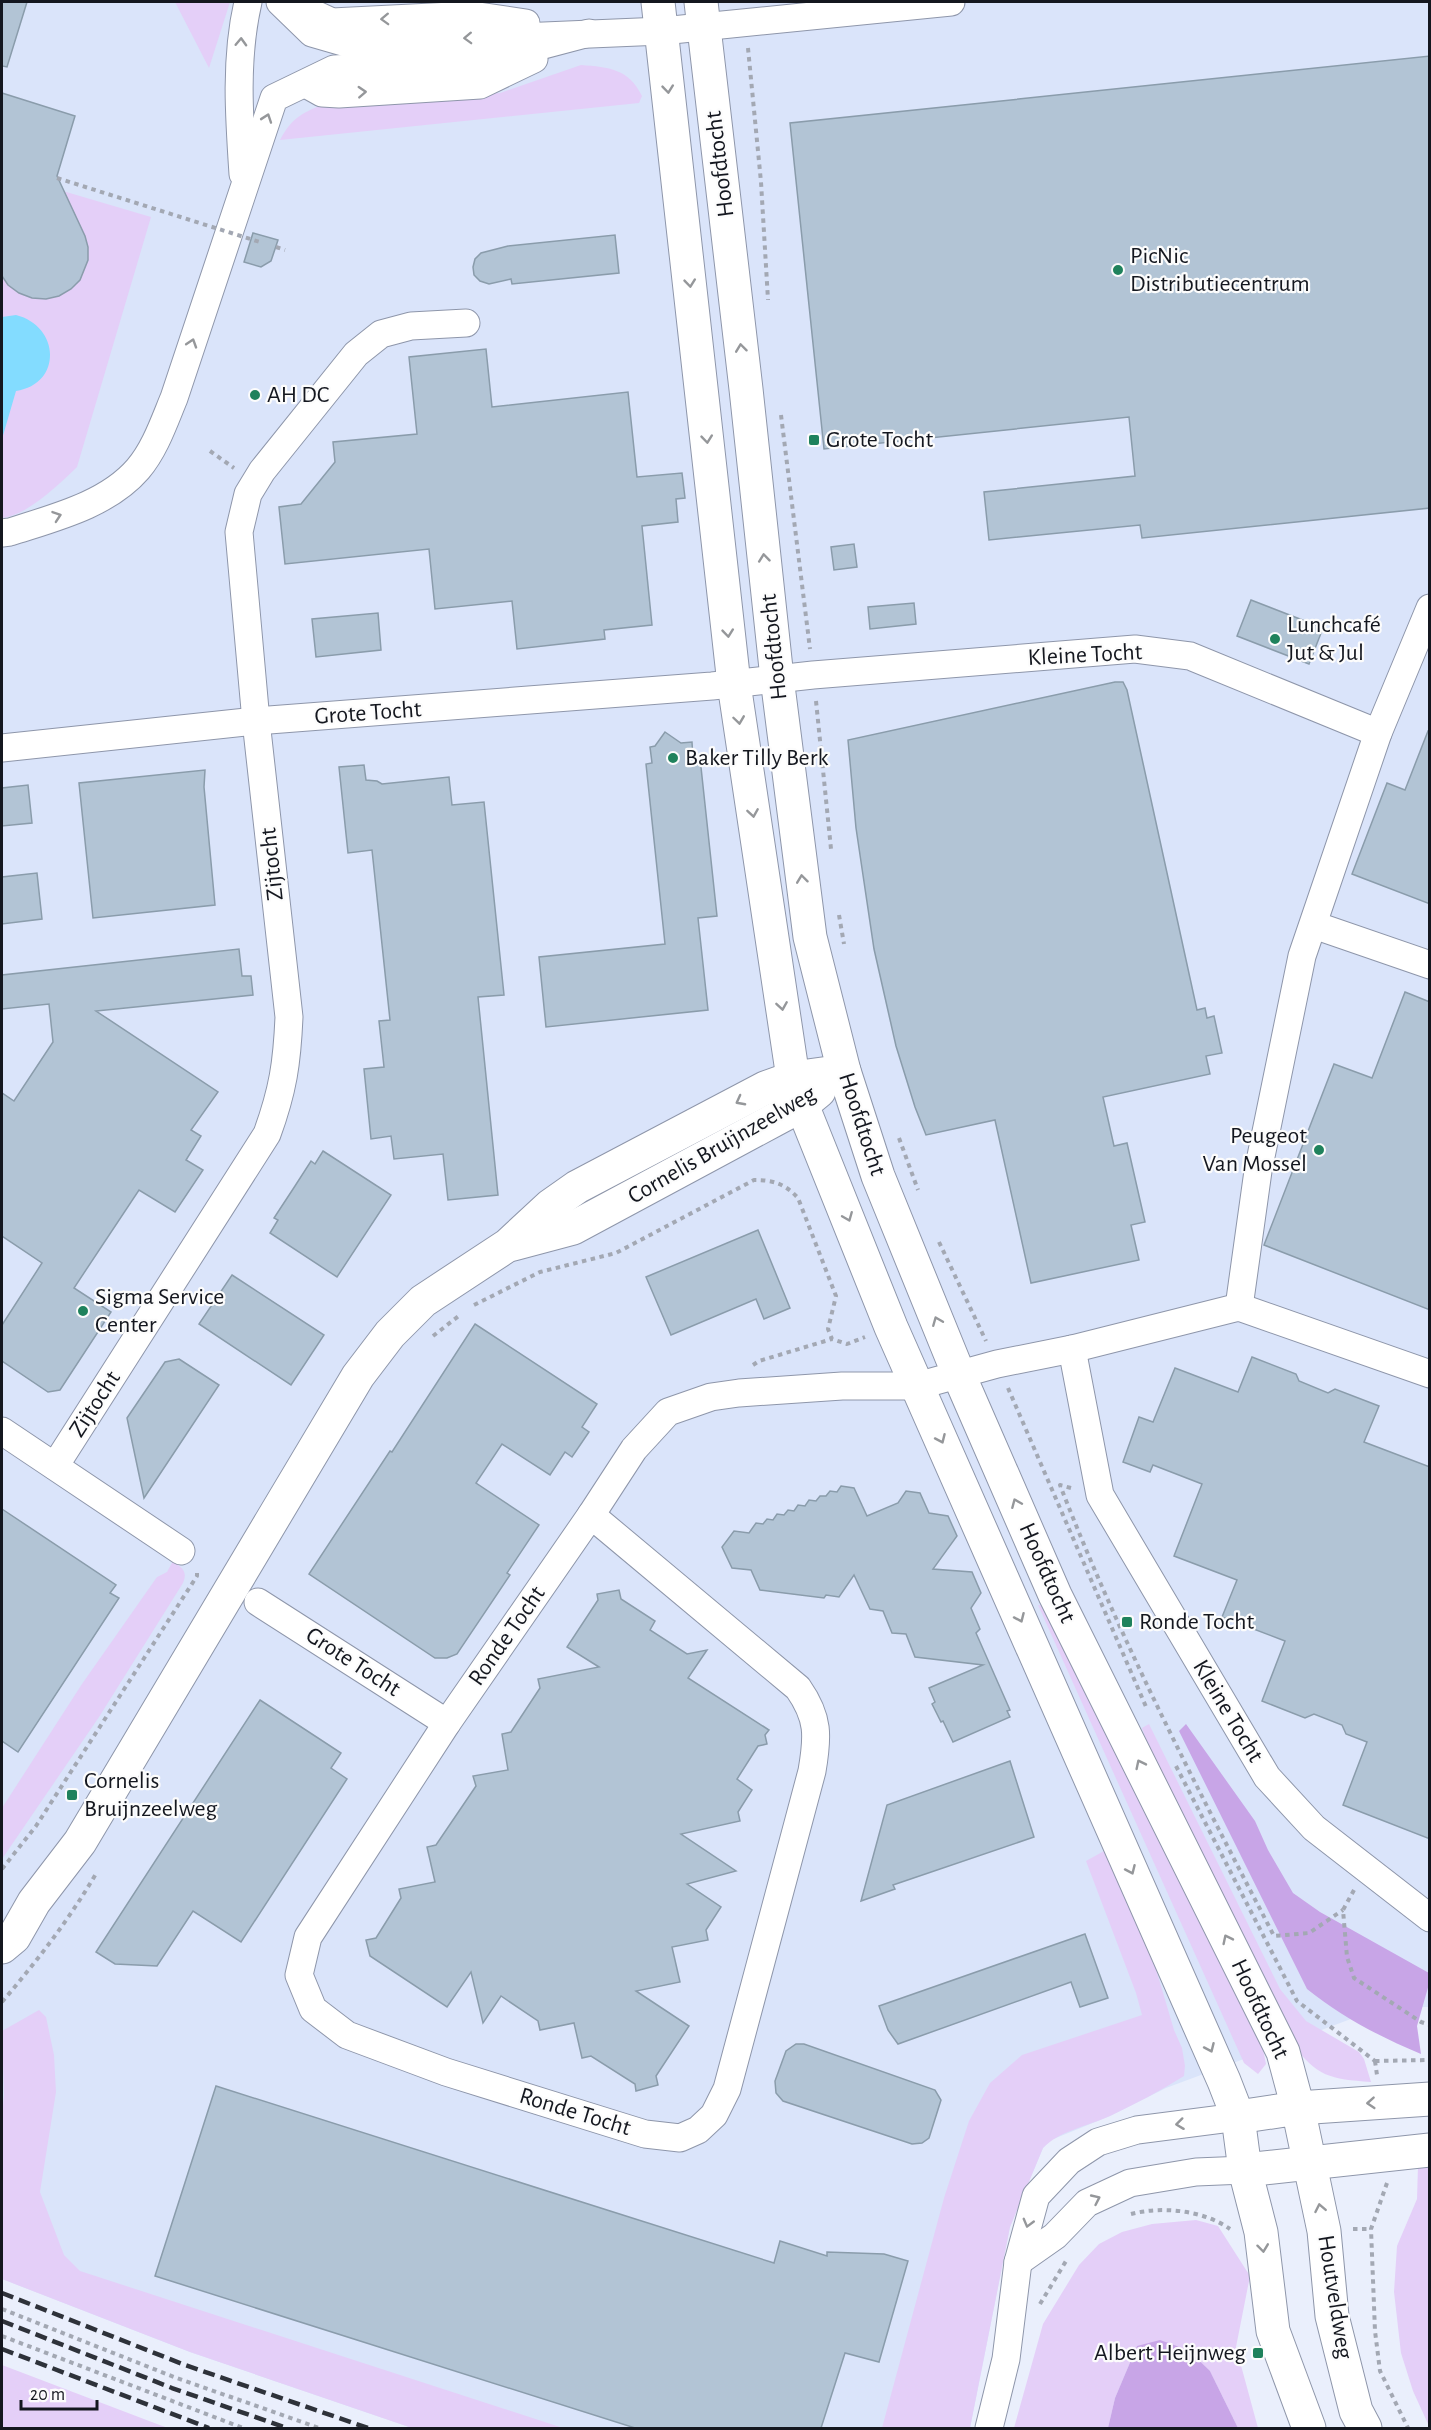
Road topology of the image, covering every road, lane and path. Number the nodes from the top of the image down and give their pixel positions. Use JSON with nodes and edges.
{"nodes":[{"id":1,"x":248,"y":2,"type":"edge"},
{"id":2,"x":280,"y":2,"type":"edge"},
{"id":3,"x":286,"y":2,"type":"edge"},
{"id":4,"x":500,"y":2,"type":"edge"},
{"id":5,"x":951,"y":2,"type":"edge"},
{"id":6,"x":702,"y":14,"type":"edge"},
{"id":7,"x":660,"y":16,"type":"edge"},
{"id":8,"x":745,"y":24,"type":"junction"},
{"id":9,"x":589,"y":33,"type":"junction"},
{"id":10,"x":57,"y":178,"type":"dead end"},
{"id":11,"x":244,"y":184,"type":"junction"},
{"id":12,"x":263,"y":243,"type":"dead end"},
{"id":13,"x":276,"y":247,"type":"dead end"},
{"id":14,"x":285,"y":250,"type":"dead end"},
{"id":15,"x":768,"y":303,"type":"dead end"},
{"id":16,"x":466,"y":323,"type":"dead end"},
{"id":17,"x":780,"y":413,"type":"dead end"},
{"id":18,"x":2,"y":533,"type":"edge"},
{"id":19,"x":1430,"y":608,"type":"edge"},
{"id":20,"x":813,"y":675,"type":"junction"},
{"id":21,"x":777,"y":678,"type":"junction"},
{"id":22,"x":734,"y":684,"type":"junction"},
{"id":23,"x":256,"y":721,"type":"junction"},
{"id":24,"x":1378,"y":733,"type":"junction"},
{"id":25,"x":2,"y":748,"type":"edge"},
{"id":26,"x":832,"y":860,"type":"dead end"},
{"id":27,"x":838,"y":906,"type":"dead end"},
{"id":28,"x":1314,"y":925,"type":"junction"},
{"id":29,"x":846,"y":951,"type":"dead end"},
{"id":30,"x":1430,"y":965,"type":"edge"},
{"id":31,"x":844,"y":1071,"type":"junction"},
{"id":32,"x":797,"y":1091,"type":"junction"},
{"id":33,"x":896,"y":1131,"type":"dead end"},
{"id":34,"x":920,"y":1194,"type":"dead end"},
{"id":35,"x":936,"y":1235,"type":"dead end"},
{"id":36,"x":964,"y":1293,"type":"junction"},
{"id":37,"x":931,"y":1307,"type":"junction"},
{"id":38,"x":1239,"y":1307,"type":"junction"},
{"id":39,"x":891,"y":1327,"type":"junction"},
{"id":40,"x":832,"y":1339,"type":"junction"},
{"id":41,"x":426,"y":1341,"type":"dead end"},
{"id":42,"x":1072,"y":1349,"type":"junction"},
{"id":43,"x":997,"y":1364,"type":"junction"},
{"id":44,"x":1430,"y":1374,"type":"edge"},
{"id":45,"x":958,"y":1375,"type":"junction"},
{"id":46,"x":917,"y":1386,"type":"junction"},
{"id":47,"x":739,"y":1392,"type":"junction"},
{"id":48,"x":2,"y":1431,"type":"edge"},
{"id":49,"x":55,"y":1466,"type":"junction"},
{"id":50,"x":1100,"y":1495,"type":"junction"},
{"id":51,"x":591,"y":1515,"type":"junction"},
{"id":52,"x":181,"y":1551,"type":"joint"},
{"id":53,"x":258,"y":1602,"type":"dead end"},
{"id":54,"x":1150,"y":1716,"type":"dead end"},
{"id":55,"x":447,"y":1723,"type":"junction"},
{"id":56,"x":1172,"y":1758,"type":"dead end"},
{"id":57,"x":99,"y":1868,"type":"dead end"},
{"id":58,"x":2,"y":1869,"type":"edge"},
{"id":59,"x":1366,"y":1869,"type":"junction"},
{"id":60,"x":34,"y":1902,"type":"junction"},
{"id":61,"x":1342,"y":1910,"type":"junction"},
{"id":62,"x":1430,"y":1918,"type":"edge"},
{"id":63,"x":2,"y":1922,"type":"edge"},
{"id":64,"x":2,"y":1947,"type":"edge"},
{"id":65,"x":2,"y":2002,"type":"edge"},
{"id":66,"x":1430,"y":2025,"type":"edge"},
{"id":67,"x":1430,"y":2060,"type":"edge"},
{"id":68,"x":1430,"y":2099,"type":"edge"},
{"id":69,"x":1298,"y":2108,"type":"junction"},
{"id":70,"x":1238,"y":2117,"type":"junction"},
{"id":71,"x":1430,"y":2150,"type":"edge"},
{"id":72,"x":1311,"y":2164,"type":"junction"},
{"id":73,"x":1245,"y":2170,"type":"junction"},
{"id":74,"x":1126,"y":2215,"type":"dead end"},
{"id":75,"x":1324,"y":2231,"type":"junction"},
{"id":76,"x":1261,"y":2232,"type":"junction"},
{"id":77,"x":1068,"y":2258,"type":"dead end"},
{"id":78,"x":1018,"y":2262,"type":"junction"},
{"id":79,"x":1037,"y":2308,"type":"dead end"},
{"id":80,"x":2,"y":2309,"type":"edge"},
{"id":81,"x":2,"y":2336,"type":"edge"},
{"id":82,"x":243,"y":2428,"type":"edge"},
{"id":83,"x":319,"y":2428,"type":"edge"},
{"id":84,"x":988,"y":2428,"type":"edge"},
{"id":85,"x":1309,"y":2428,"type":"edge"},
{"id":86,"x":1365,"y":2428,"type":"edge"},
{"id":87,"x":1408,"y":2428,"type":"edge"}],
"edges":[{"from":11,"to":1,"type":"street","one_way":true},
{"from":9,"to":2,"type":"street","one_way":true},
{"from":9,"to":3,"type":"street","one_way":true},
{"from":4,"to":9,"type":"street"},
{"from":5,"to":8,"type":"street"},
{"from":6,"to":7,"type":"street"},
{"from":6,"to":8,"type":"street"},
{"from":21,"to":6,"type":"main road","name":"Hoofdtocht","one_way":true},
{"from":7,"to":9,"type":"street"},
{"from":7,"to":22,"type":"main road","name":"Hoofdtocht","one_way":true},
{"from":8,"to":15,"type":"path","name":"Hoofdtocht"},
{"from":11,"to":9,"type":"street","one_way":true},
{"from":10,"to":12,"type":"path","bridge":true},
{"from":18,"to":11,"type":"street","one_way":true},
{"from":13,"to":14,"type":"path"},
{"from":16,"to":23,"type":"street","name":"Zijtocht"},
{"from":17,"to":20,"type":"path","name":"Hoofdtocht"},
{"from":19,"to":24,"type":"street"},
{"from":20,"to":21,"type":"street","name":"Kleine Tocht"},
{"from":20,"to":24,"type":"street","name":"Kleine Tocht"},
{"from":20,"to":26,"type":"path","name":"Hoofdtocht"},
{"from":21,"to":22,"type":"street","name":"Grote Tocht"},
{"from":31,"to":21,"type":"main road","name":"Hoofdtocht","one_way":true},
{"from":22,"to":23,"type":"street","name":"Grote Tocht"},
{"from":22,"to":32,"type":"main road","name":"Hoofdtocht","one_way":true},
{"from":23,"to":25,"type":"street","name":"Grote Tocht"},
{"from":23,"to":49,"type":"street","name":"Zijtocht"},
{"from":24,"to":28,"type":"street"},
{"from":27,"to":29,"type":"path"},
{"from":28,"to":30,"type":"street"},
{"from":28,"to":38,"type":"street"},
{"from":31,"to":32,"type":"main road","name":"Cornelis Bruijnzeelweg"},
{"from":31,"to":37,"type":"main road","name":"Hoofdtocht"},
{"from":32,"to":39,"type":"main road","name":"Hoofdtocht","one_way":true},
{"from":32,"to":60,"type":"main road","name":"Cornelis Bruijnzeelweg"},
{"from":33,"to":34,"type":"path","name":"Hoofdtocht"},
{"from":35,"to":36,"type":"path","name":"Hoofdtocht"},
{"from":36,"to":37,"type":"path"},
{"from":36,"to":43,"type":"path","name":"Hoofdtocht"},
{"from":45,"to":37,"type":"main road","name":"Hoofdtocht","one_way":true},
{"from":38,"to":42,"type":"street"},
{"from":38,"to":44,"type":"street"},
{"from":39,"to":40,"type":"path"},
{"from":39,"to":46,"type":"main road","name":"Hoofdtocht"},
{"from":40,"to":41,"type":"path","name":"Cornelis Bruijnzeelweg"},
{"from":40,"to":47,"type":"path"},
{"from":42,"to":43,"type":"street"},
{"from":42,"to":50,"type":"street","name":"Kleine Tocht"},
{"from":43,"to":45,"type":"street"},
{"from":43,"to":54,"type":"path","name":"Hoofdtocht"},
{"from":45,"to":46,"type":"street","name":"Ronde Tocht"},
{"from":69,"to":45,"type":"main road","name":"Hoofdtocht","one_way":true},
{"from":46,"to":47,"type":"street","name":"Ronde Tocht"},
{"from":46,"to":70,"type":"main road","name":"Hoofdtocht","one_way":true},
{"from":47,"to":51,"type":"street","name":"Ronde Tocht"},
{"from":48,"to":49,"type":"street"},
{"from":49,"to":52,"type":"street"},
{"from":50,"to":59,"type":"street","name":"Kleine Tocht"},
{"from":50,"to":61,"type":"path"},
{"from":51,"to":55,"type":"street","name":"Ronde Tocht"},
{"from":51,"to":55,"type":"street","name":"Ronde Tocht"},
{"from":52,"to":58,"type":"path"},
{"from":53,"to":55,"type":"street","name":"Grote Tocht"},
{"from":56,"to":67,"type":"path","name":"Hoofdtocht"},
{"from":57,"to":65,"type":"path"},
{"from":59,"to":61,"type":"path"},
{"from":59,"to":62,"type":"street","name":"Kleine Tocht"},
{"from":60,"to":63,"type":"main road","name":"Cornelis Bruijnzeelweg"},
{"from":60,"to":64,"type":"main road","name":"Cornelis Bruijnzeelweg"},
{"from":61,"to":66,"type":"path"},
{"from":68,"to":69,"type":"main road","one_way":true},
{"from":69,"to":70,"type":"main road"},
{"from":69,"to":72,"type":"main road","name":"Hoofdtocht"},
{"from":70,"to":73,"type":"main road","name":"Hoofdtocht"},
{"from":70,"to":78,"type":"street","one_way":true},
{"from":71,"to":72,"type":"main road"},
{"from":72,"to":73,"type":"main road"},
{"from":75,"to":72,"type":"main road","name":"Houtveldweg","one_way":true},
{"from":73,"to":76,"type":"main road"},
{"from":78,"to":73,"type":"street","one_way":true},
{"from":74,"to":76,"type":"path"},
{"from":75,"to":86,"type":"main road","name":"Houtveldweg"},
{"from":75,"to":87,"type":"path","name":"Houtveldweg"},
{"from":76,"to":85,"type":"main road","one_way":true},
{"from":77,"to":79,"type":"path"},
{"from":78,"to":84,"type":"street"},
{"from":80,"to":83,"type":"path"},
{"from":81,"to":82,"type":"path"}]}
